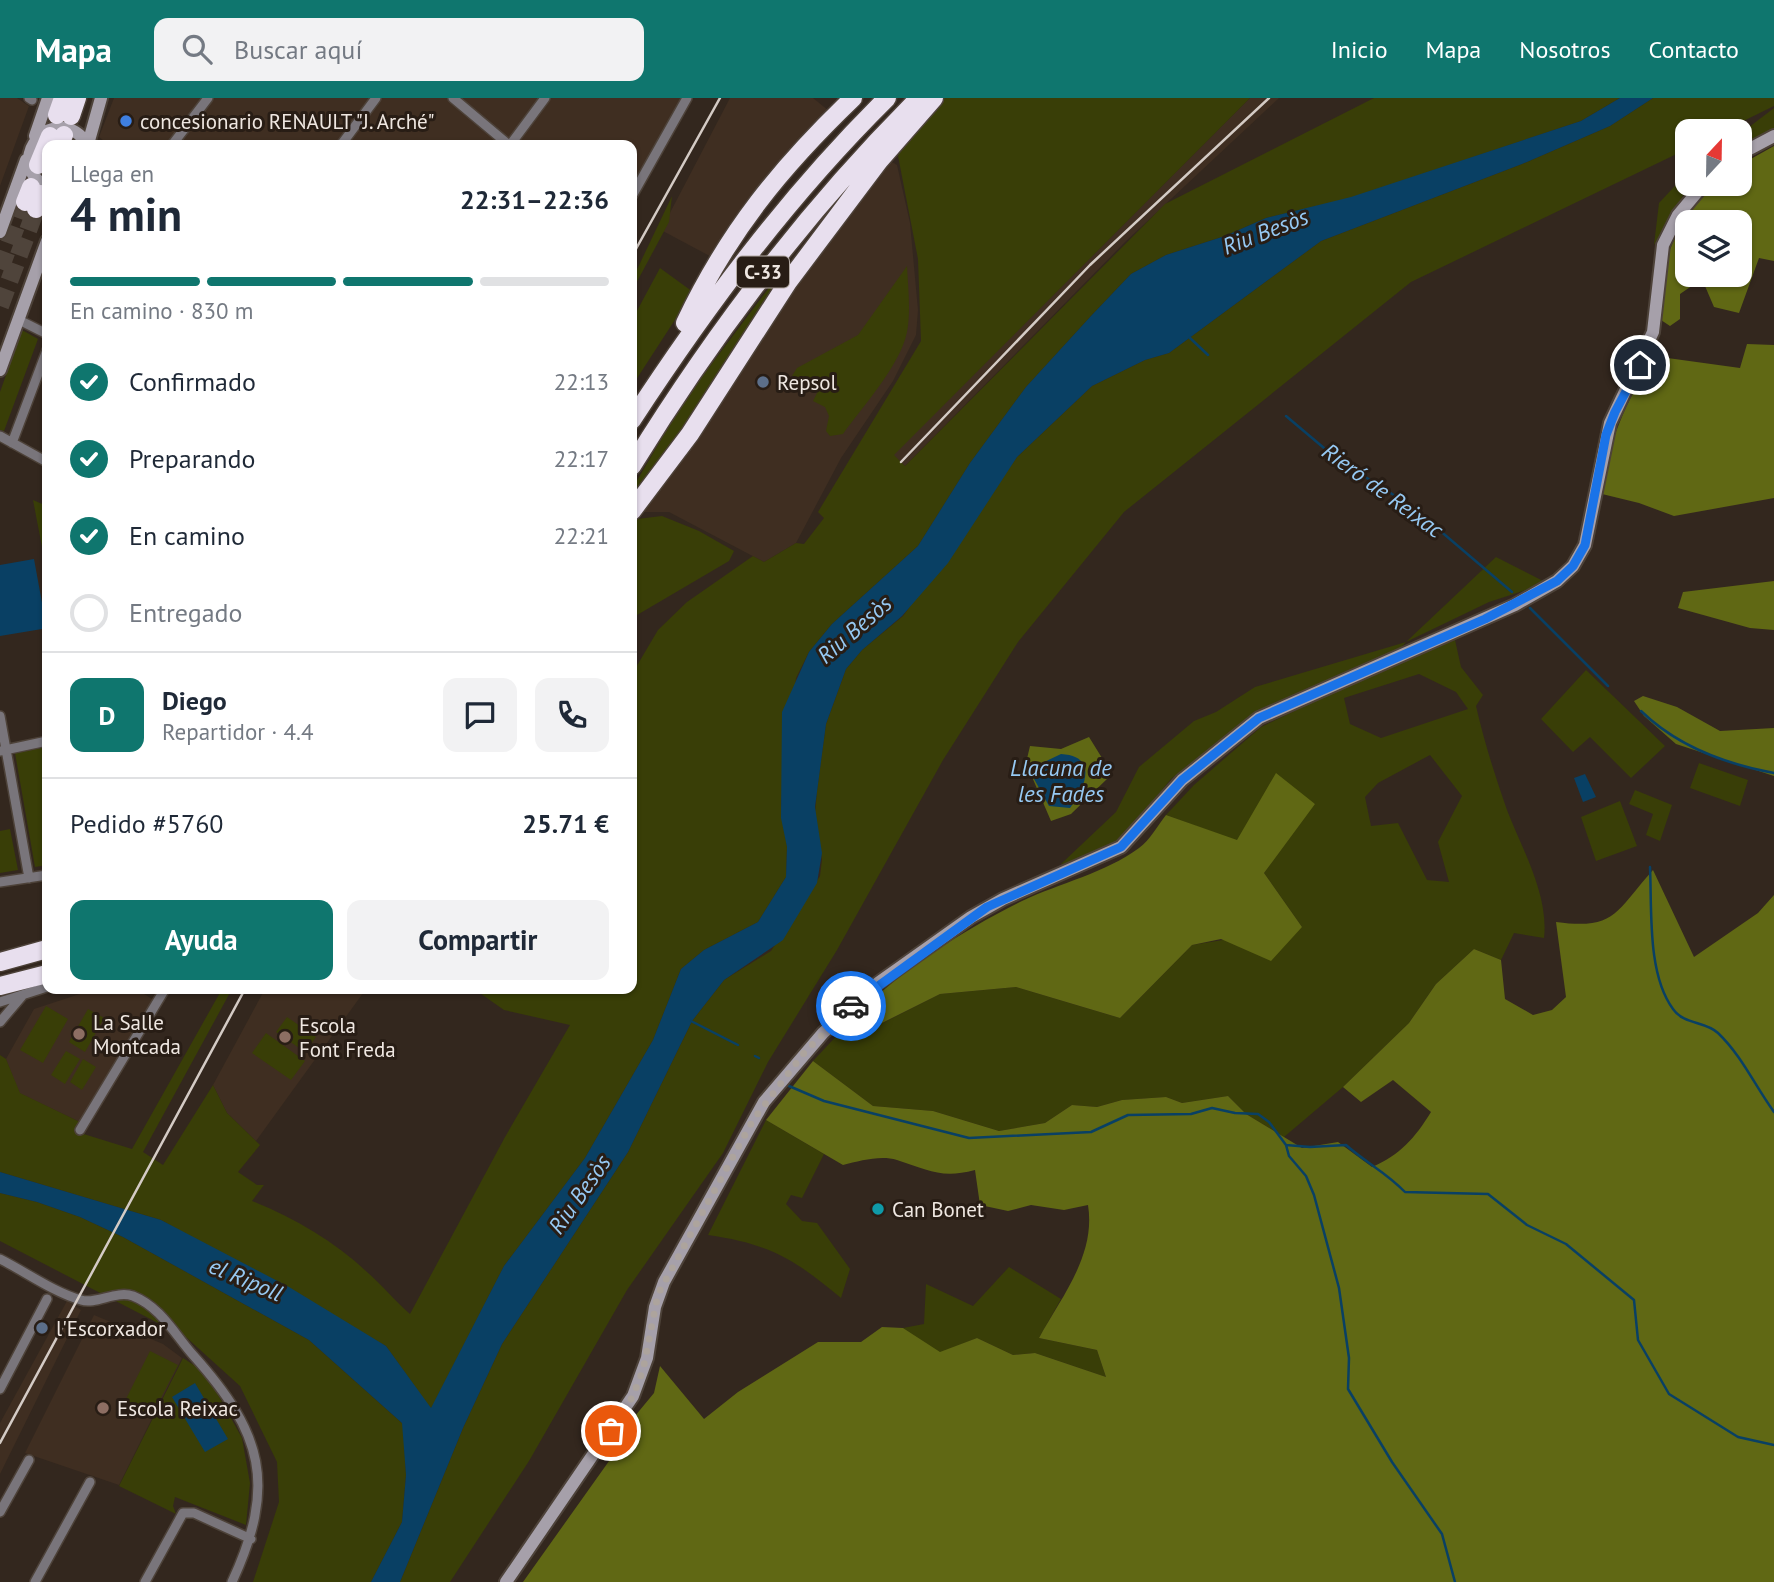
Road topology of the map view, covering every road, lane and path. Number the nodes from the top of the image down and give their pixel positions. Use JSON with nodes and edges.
{"nodes":[{"id":1,"x":48,"y":98,"type":"edge"},
{"id":2,"x":77,"y":98,"type":"edge"},
{"id":3,"x":101,"y":98,"type":"edge"},
{"id":4,"x":208,"y":98,"type":"edge"},
{"id":5,"x":376,"y":98,"type":"edge"},
{"id":6,"x":453,"y":98,"type":"edge"},
{"id":7,"x":545,"y":98,"type":"edge"},
{"id":8,"x":687,"y":98,"type":"edge"},
{"id":9,"x":853,"y":98,"type":"edge"},
{"id":10,"x":887,"y":98,"type":"edge"},
{"id":11,"x":919,"y":98,"type":"edge"},
{"id":12,"x":934,"y":98,"type":"edge"},
{"id":13,"x":64,"y":110,"type":"edge"},
{"id":14,"x":1774,"y":136,"type":"edge"},
{"id":15,"x":52,"y":138,"type":"edge"},
{"id":16,"x":84,"y":140,"type":"edge"},
{"id":17,"x":89,"y":140,"type":"edge"},
{"id":18,"x":176,"y":140,"type":"edge"},
{"id":19,"x":345,"y":140,"type":"edge"},
{"id":20,"x":503,"y":140,"type":"edge"},
{"id":21,"x":513,"y":140,"type":"edge"},
{"id":22,"x":1752,"y":148,"type":"edge"},
{"id":23,"x":42,"y":150,"type":"edge"},
{"id":24,"x":32,"y":162,"type":"junction"},
{"id":25,"x":637,"y":187,"type":"edge"},
{"id":26,"x":36,"y":196,"type":"tunnel mouth"},
{"id":27,"x":1694,"y":196,"type":"edge"},
{"id":28,"x":0,"y":232,"type":"edge"},
{"id":29,"x":42,"y":255,"type":"edge"},
{"id":30,"x":19,"y":320,"type":"junction"},
{"id":31,"x":42,"y":332,"type":"edge"},
{"id":32,"x":42,"y":363,"type":"edge"},
{"id":33,"x":0,"y":370,"type":"edge"},
{"id":34,"x":661,"y":376,"type":"junction"},
{"id":35,"x":637,"y":413,"type":"edge"},
{"id":36,"x":0,"y":436,"type":"edge"},
{"id":37,"x":12,"y":443,"type":"junction"},
{"id":38,"x":637,"y":458,"type":"edge"},
{"id":39,"x":42,"y":459,"type":"edge"},
{"id":40,"x":637,"y":504,"type":"edge"},
{"id":41,"x":0,"y":716,"type":"edge"},
{"id":42,"x":42,"y":742,"type":"edge"},
{"id":43,"x":3,"y":750,"type":"edge"},
{"id":44,"x":42,"y":876,"type":"edge"},
{"id":45,"x":29,"y":878,"type":"junction"},
{"id":46,"x":0,"y":882,"type":"edge"},
{"id":47,"x":42,"y":950,"type":"edge"},
{"id":48,"x":0,"y":962,"type":"edge"},
{"id":49,"x":42,"y":975,"type":"edge"},
{"id":50,"x":0,"y":986,"type":"edge"},
{"id":51,"x":42,"y":989,"type":"edge"},
{"id":52,"x":162,"y":994,"type":"edge"},
{"id":53,"x":24,"y":995,"type":"junction"},
{"id":54,"x":0,"y":1002,"type":"edge"},
{"id":55,"x":0,"y":1022,"type":"edge"},
{"id":56,"x":80,"y":1130,"type":"dead end"},
{"id":57,"x":0,"y":1259,"type":"edge"},
{"id":58,"x":47,"y":1299,"type":"dead end"},
{"id":59,"x":0,"y":1389,"type":"edge"},
{"id":60,"x":29,"y":1460,"type":"dead end"},
{"id":61,"x":90,"y":1482,"type":"dead end"},
{"id":62,"x":0,"y":1512,"type":"edge"},
{"id":63,"x":251,"y":1539,"type":"junction"},
{"id":64,"x":35,"y":1582,"type":"edge"},
{"id":65,"x":145,"y":1582,"type":"edge"},
{"id":66,"x":232,"y":1582,"type":"edge"},
{"id":67,"x":506,"y":1582,"type":"edge"}],
"edges":[{"from":1,"to":15,"type":"street"},
{"from":2,"to":13,"type":"highway"},
{"from":3,"to":17,"type":"street"},
{"from":4,"to":18,"type":"street"},
{"from":5,"to":19,"type":"street"},
{"from":6,"to":20,"type":"street"},
{"from":7,"to":21,"type":"street"},
{"from":8,"to":25,"type":"street"},
{"from":9,"to":34,"type":"highway"},
{"from":10,"to":34,"type":"highway","number":"C-33"},
{"from":11,"to":38,"type":"highway","number":"C-33"},
{"from":12,"to":40,"type":"highway"},
{"from":14,"to":22,"type":"street"},
{"from":15,"to":16,"type":"street"},
{"from":23,"to":24,"type":"highway"},
{"from":24,"to":26,"type":"street"},
{"from":24,"to":28,"type":"street"},
{"from":27,"to":67,"type":"street"},
{"from":29,"to":30,"type":"street"},
{"from":30,"to":31,"type":"street"},
{"from":30,"to":33,"type":"street"},
{"from":32,"to":37,"type":"street"},
{"from":34,"to":35,"type":"highway","number":"C-33"},
{"from":36,"to":37,"type":"street"},
{"from":37,"to":39,"type":"street"},
{"from":41,"to":43,"type":"street"},
{"from":42,"to":43,"type":"street"},
{"from":43,"to":45,"type":"street"},
{"from":44,"to":45,"type":"street"},
{"from":45,"to":46,"type":"street"},
{"from":47,"to":48,"type":"highway"},
{"from":49,"to":50,"type":"highway"},
{"from":51,"to":53,"type":"street"},
{"from":52,"to":56,"type":"street"},
{"from":53,"to":54,"type":"street"},
{"from":53,"to":55,"type":"street"},
{"from":57,"to":63,"type":"street"},
{"from":58,"to":59,"type":"street"},
{"from":60,"to":62,"type":"street"},
{"from":61,"to":64,"type":"street"},
{"from":63,"to":65,"type":"street"},
{"from":63,"to":66,"type":"street"}]}
